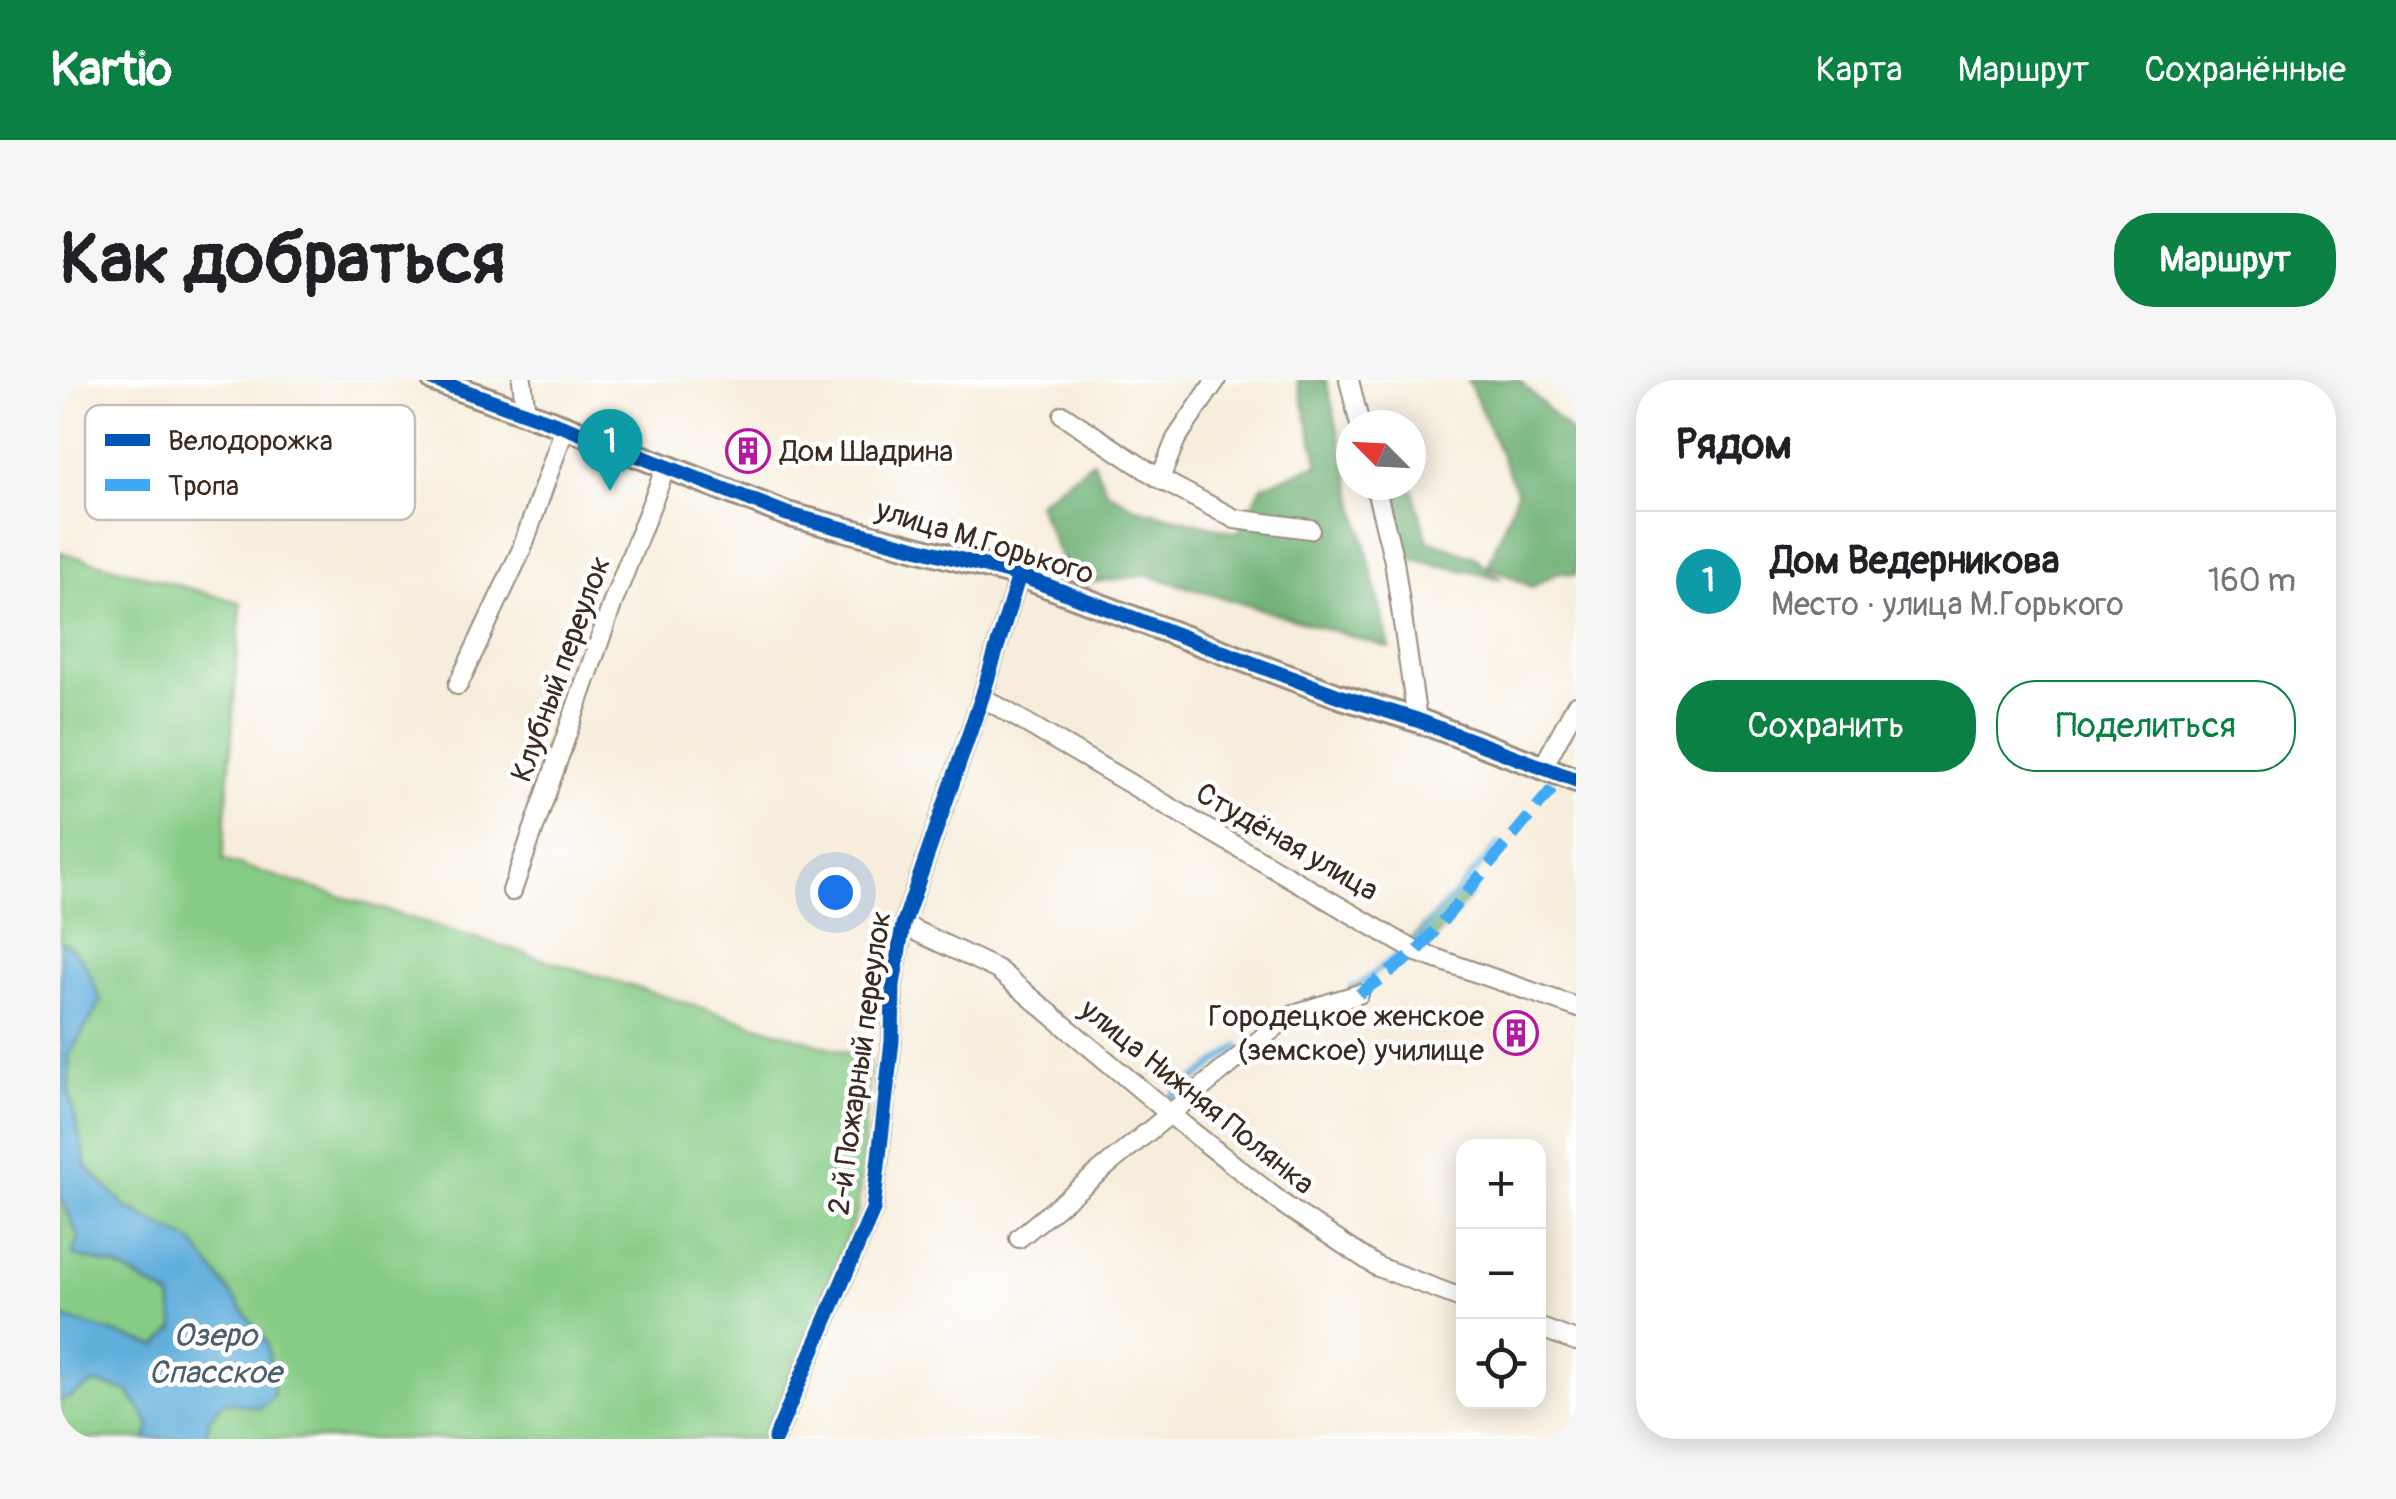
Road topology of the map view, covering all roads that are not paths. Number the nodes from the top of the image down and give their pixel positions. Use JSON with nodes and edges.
{"nodes":[{"id":1,"x":434,"y":380,"type":"edge"},
{"id":2,"x":522,"y":380,"type":"edge"},
{"id":3,"x":1216,"y":380,"type":"edge"},
{"id":4,"x":1348,"y":380,"type":"edge"},
{"id":5,"x":1356,"y":410,"type":"edge"},
{"id":6,"x":526,"y":413,"type":"junction"},
{"id":7,"x":1063,"y":414,"type":"dead end"},
{"id":8,"x":565,"y":427,"type":"junction"},
{"id":9,"x":666,"y":467,"type":"junction"},
{"id":10,"x":1160,"y":479,"type":"junction"},
{"id":11,"x":1379,"y":500,"type":"edge"},
{"id":12,"x":1310,"y":530,"type":"dead end"},
{"id":13,"x":1020,"y":575,"type":"junction"},
{"id":14,"x":458,"y":685,"type":"dead end"},
{"id":15,"x":982,"y":697,"type":"junction"},
{"id":16,"x":1576,"y":705,"type":"edge"},
{"id":17,"x":1417,"y":720,"type":"junction"},
{"id":18,"x":1543,"y":767,"type":"junction"},
{"id":19,"x":1576,"y":780,"type":"edge"},
{"id":20,"x":512,"y":891,"type":"dead end"},
{"id":21,"x":903,"y":925,"type":"junction"},
{"id":22,"x":1359,"y":994,"type":"dead end"},
{"id":23,"x":1576,"y":1007,"type":"edge"},
{"id":24,"x":1169,"y":1111,"type":"junction"},
{"id":25,"x":1019,"y":1238,"type":"dead end"},
{"id":26,"x":1456,"y":1296,"type":"edge"},
{"id":27,"x":1546,"y":1330,"type":"edge"},
{"id":28,"x":1576,"y":1341,"type":"edge"},
{"id":29,"x":775,"y":1439,"type":"edge"}],
"edges":[{"from":1,"to":6,"type":"street","name":"улица М.Горького"},
{"from":2,"to":6,"type":"street"},
{"from":3,"to":10,"type":"street"},
{"from":4,"to":5,"type":"street"},
{"from":6,"to":8,"type":"street","name":"улица М.Горького"},
{"from":7,"to":10,"type":"street"},
{"from":8,"to":9,"type":"street","name":"улица М.Горького"},
{"from":8,"to":14,"type":"street"},
{"from":9,"to":13,"type":"street","name":"улица М.Горького"},
{"from":9,"to":20,"type":"street","name":"Клубный переулок"},
{"from":10,"to":12,"type":"street"},
{"from":11,"to":17,"type":"street"},
{"from":13,"to":15,"type":"street","name":"2-й Пожарный переулок"},
{"from":13,"to":17,"type":"street","name":"улица М.Горького"},
{"from":15,"to":21,"type":"street","name":"2-й Пожарный переулок"},
{"from":15,"to":23,"type":"street","name":"Студёная улица"},
{"from":16,"to":18,"type":"street"},
{"from":17,"to":18,"type":"street","name":"улица М.Горького"},
{"from":18,"to":19,"type":"street","name":"улица М.Горького"},
{"from":21,"to":24,"type":"street","name":"улица Нижняя Полянка"},
{"from":21,"to":29,"type":"street","name":"2-й Пожарный переулок"},
{"from":22,"to":24,"type":"street"},
{"from":24,"to":25,"type":"street"},
{"from":24,"to":26,"type":"street","name":"улица Нижняя Полянка"},
{"from":27,"to":28,"type":"street"}]}
